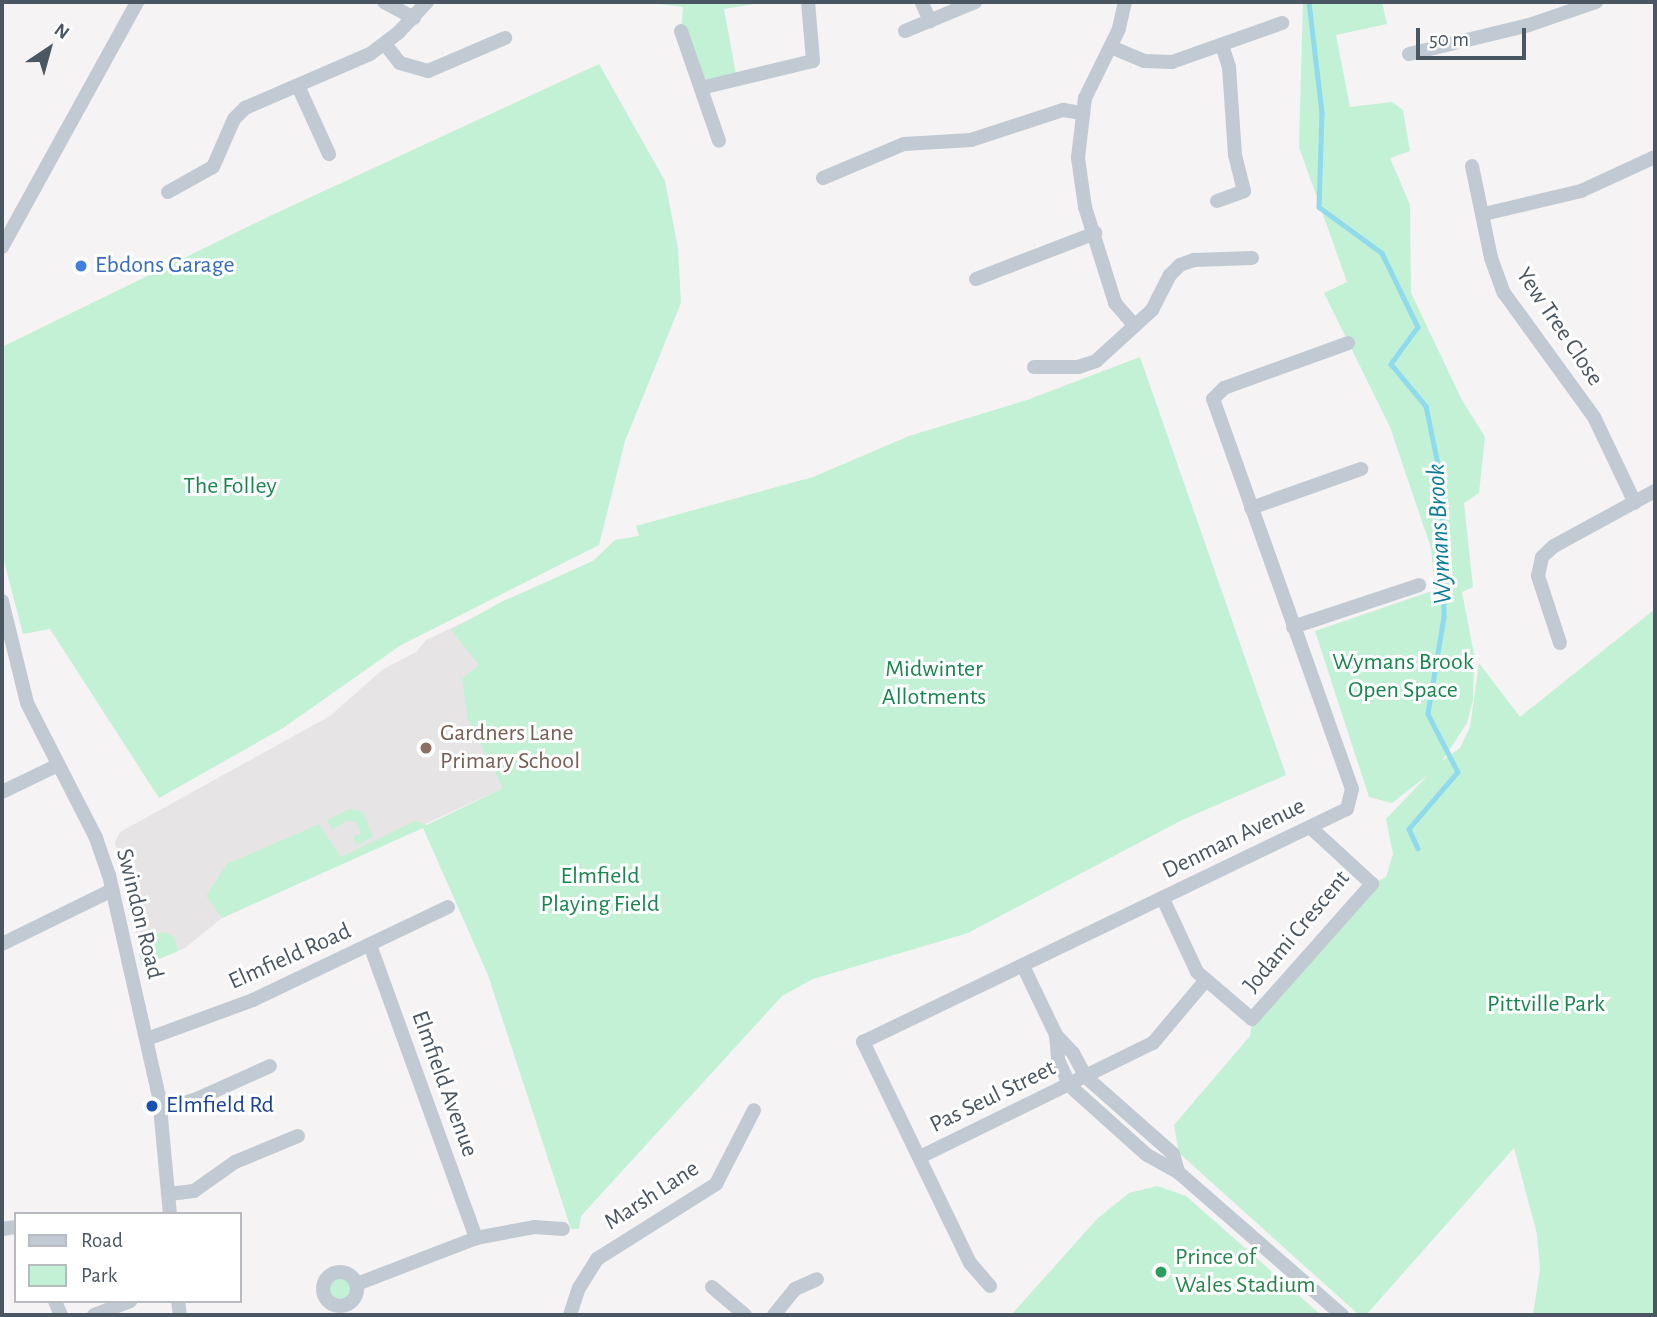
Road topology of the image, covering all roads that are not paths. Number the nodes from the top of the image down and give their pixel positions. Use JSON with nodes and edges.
{"nodes":[{"id":1,"x":137,"y":2,"type":"edge"},
{"id":2,"x":384,"y":2,"type":"edge"},
{"id":3,"x":427,"y":2,"type":"edge"},
{"id":4,"x":808,"y":2,"type":"edge"},
{"id":5,"x":975,"y":2,"type":"edge"},
{"id":6,"x":1125,"y":2,"type":"edge"},
{"id":7,"x":1596,"y":2,"type":"edge"},
{"id":8,"x":922,"y":3,"type":"edge"},
{"id":9,"x":414,"y":18,"type":"junction"},
{"id":10,"x":930,"y":21,"type":"junction"},
{"id":11,"x":1282,"y":23,"type":"dead end"},
{"id":12,"x":681,"y":31,"type":"dead end"},
{"id":13,"x":905,"y":31,"type":"dead end"},
{"id":14,"x":505,"y":38,"type":"dead end"},
{"id":15,"x":385,"y":44,"type":"junction"},
{"id":16,"x":1222,"y":45,"type":"junction"},
{"id":17,"x":1111,"y":47,"type":"junction"},
{"id":18,"x":1409,"y":54,"type":"dead end"},
{"id":19,"x":298,"y":86,"type":"junction"},
{"id":20,"x":701,"y":88,"type":"junction"},
{"id":21,"x":1081,"y":113,"type":"junction"},
{"id":22,"x":719,"y":141,"type":"dead end"},
{"id":23,"x":329,"y":154,"type":"dead end"},
{"id":24,"x":1655,"y":157,"type":"edge"},
{"id":25,"x":1472,"y":166,"type":"dead end"},
{"id":26,"x":823,"y":178,"type":"dead end"},
{"id":27,"x":168,"y":192,"type":"dead end"},
{"id":28,"x":1217,"y":201,"type":"dead end"},
{"id":29,"x":1484,"y":214,"type":"junction"},
{"id":30,"x":1095,"y":233,"type":"junction"},
{"id":31,"x":2,"y":247,"type":"edge"},
{"id":32,"x":1252,"y":258,"type":"dead end"},
{"id":33,"x":976,"y":279,"type":"dead end"},
{"id":34,"x":1135,"y":326,"type":"junction"},
{"id":35,"x":1348,"y":343,"type":"dead end"},
{"id":36,"x":1034,"y":367,"type":"dead end"},
{"id":37,"x":1361,"y":469,"type":"dead end"},
{"id":38,"x":1655,"y":491,"type":"edge"},
{"id":39,"x":1635,"y":503,"type":"junction"},
{"id":40,"x":1251,"y":508,"type":"junction"},
{"id":41,"x":1419,"y":585,"type":"dead end"},
{"id":42,"x":2,"y":601,"type":"edge"},
{"id":43,"x":1293,"y":627,"type":"junction"},
{"id":44,"x":1560,"y":643,"type":"dead end"},
{"id":45,"x":56,"y":766,"type":"junction"},
{"id":46,"x":2,"y":792,"type":"edge"},
{"id":47,"x":1310,"y":827,"type":"junction"},
{"id":48,"x":112,"y":890,"type":"junction"},
{"id":49,"x":1163,"y":899,"type":"junction"},
{"id":50,"x":448,"y":907,"type":"dead end"},
{"id":51,"x":2,"y":944,"type":"edge"},
{"id":52,"x":370,"y":945,"type":"junction"},
{"id":53,"x":1023,"y":966,"type":"junction"},
{"id":54,"x":1205,"y":981,"type":"junction"},
{"id":55,"x":1056,"y":1035,"type":"junction"},
{"id":56,"x":147,"y":1039,"type":"junction"},
{"id":57,"x":270,"y":1066,"type":"dead end"},
{"id":58,"x":1086,"y":1077,"type":"junction"},
{"id":59,"x":1070,"y":1086,"type":"junction"},
{"id":60,"x":161,"y":1110,"type":"junction"},
{"id":61,"x":754,"y":1110,"type":"dead end"},
{"id":62,"x":298,"y":1136,"type":"dead end"},
{"id":63,"x":920,"y":1157,"type":"junction"},
{"id":64,"x":1178,"y":1172,"type":"junction"},
{"id":65,"x":169,"y":1194,"type":"junction"},
{"id":66,"x":170,"y":1212,"type":"edge"},
{"id":67,"x":563,"y":1229,"type":"dead end"},
{"id":68,"x":475,"y":1238,"type":"junction"},
{"id":69,"x":817,"y":1279,"type":"dead end"},
{"id":70,"x":356,"y":1284,"type":"dead end"},
{"id":71,"x":990,"y":1286,"type":"dead end"},
{"id":72,"x":712,"y":1287,"type":"dead end"},
{"id":73,"x":125,"y":1303,"type":"edge"},
{"id":74,"x":94,"y":1315,"type":"edge"},
{"id":75,"x":570,"y":1315,"type":"edge"},
{"id":76,"x":745,"y":1315,"type":"edge"},
{"id":77,"x":774,"y":1315,"type":"edge"},
{"id":78,"x":1342,"y":1315,"type":"edge"}],
"edges":[{"from":1,"to":31,"type":"street"},
{"from":2,"to":9,"type":"street"},
{"from":3,"to":9,"type":"street"},
{"from":4,"to":20,"type":"street"},
{"from":5,"to":10,"type":"street"},
{"from":6,"to":17,"type":"street"},
{"from":7,"to":18,"type":"street"},
{"from":8,"to":10,"type":"street"},
{"from":9,"to":15,"type":"street"},
{"from":10,"to":13,"type":"street"},
{"from":11,"to":16,"type":"street"},
{"from":12,"to":20,"type":"street"},
{"from":14,"to":15,"type":"street"},
{"from":15,"to":19,"type":"street"},
{"from":16,"to":17,"type":"street"},
{"from":16,"to":28,"type":"street"},
{"from":17,"to":21,"type":"street"},
{"from":19,"to":23,"type":"street"},
{"from":19,"to":27,"type":"street"},
{"from":20,"to":22,"type":"street"},
{"from":21,"to":26,"type":"street"},
{"from":21,"to":30,"type":"street"},
{"from":24,"to":29,"type":"street"},
{"from":25,"to":29,"type":"street","name":"Yew Tree Close"},
{"from":29,"to":39,"type":"street","name":"Yew Tree Close"},
{"from":30,"to":33,"type":"street"},
{"from":30,"to":34,"type":"street"},
{"from":32,"to":34,"type":"street"},
{"from":34,"to":36,"type":"street"},
{"from":35,"to":40,"type":"street","name":"Denman Avenue"},
{"from":37,"to":40,"type":"street"},
{"from":38,"to":39,"type":"street"},
{"from":39,"to":44,"type":"street"},
{"from":40,"to":43,"type":"street","name":"Denman Avenue"},
{"from":41,"to":43,"type":"street"},
{"from":42,"to":45,"type":"street","name":"Swindon Road"},
{"from":43,"to":47,"type":"street","name":"Denman Avenue"},
{"from":45,"to":46,"type":"street"},
{"from":45,"to":48,"type":"street","name":"Swindon Road"},
{"from":47,"to":49,"type":"street","name":"Denman Avenue"},
{"from":47,"to":54,"type":"street","name":"Jodami Crescent"},
{"from":48,"to":51,"type":"street"},
{"from":48,"to":56,"type":"street","name":"Swindon Road"},
{"from":49,"to":53,"type":"street","name":"Denman Avenue"},
{"from":49,"to":54,"type":"street","name":"Jodami Crescent"},
{"from":50,"to":52,"type":"street","name":"Elmfield Road"},
{"from":52,"to":56,"type":"street","name":"Elmfield Road"},
{"from":52,"to":68,"type":"street","name":"Elmfield Avenue"},
{"from":53,"to":55,"type":"street"},
{"from":53,"to":63,"type":"street","name":"Denman Avenue"},
{"from":54,"to":58,"type":"street","name":"Pas Seul Street"},
{"from":55,"to":58,"type":"street"},
{"from":55,"to":59,"type":"street"},
{"from":56,"to":60,"type":"street","name":"Swindon Road"},
{"from":57,"to":60,"type":"street"},
{"from":58,"to":59,"type":"street","name":"Pas Seul Street"},
{"from":58,"to":64,"type":"street"},
{"from":59,"to":63,"type":"street","name":"Pas Seul Street"},
{"from":59,"to":64,"type":"street"},
{"from":60,"to":65,"type":"street","name":"Swindon Road"},
{"from":61,"to":75,"type":"street","name":"Marsh Lane"},
{"from":62,"to":65,"type":"street"},
{"from":63,"to":71,"type":"street","name":"Denman Avenue"},
{"from":64,"to":78,"type":"street"},
{"from":65,"to":66,"type":"street","name":"Swindon Road"},
{"from":67,"to":68,"type":"street"},
{"from":68,"to":70,"type":"street"},
{"from":69,"to":77,"type":"street"},
{"from":72,"to":76,"type":"street"},
{"from":73,"to":74,"type":"street"}]}
